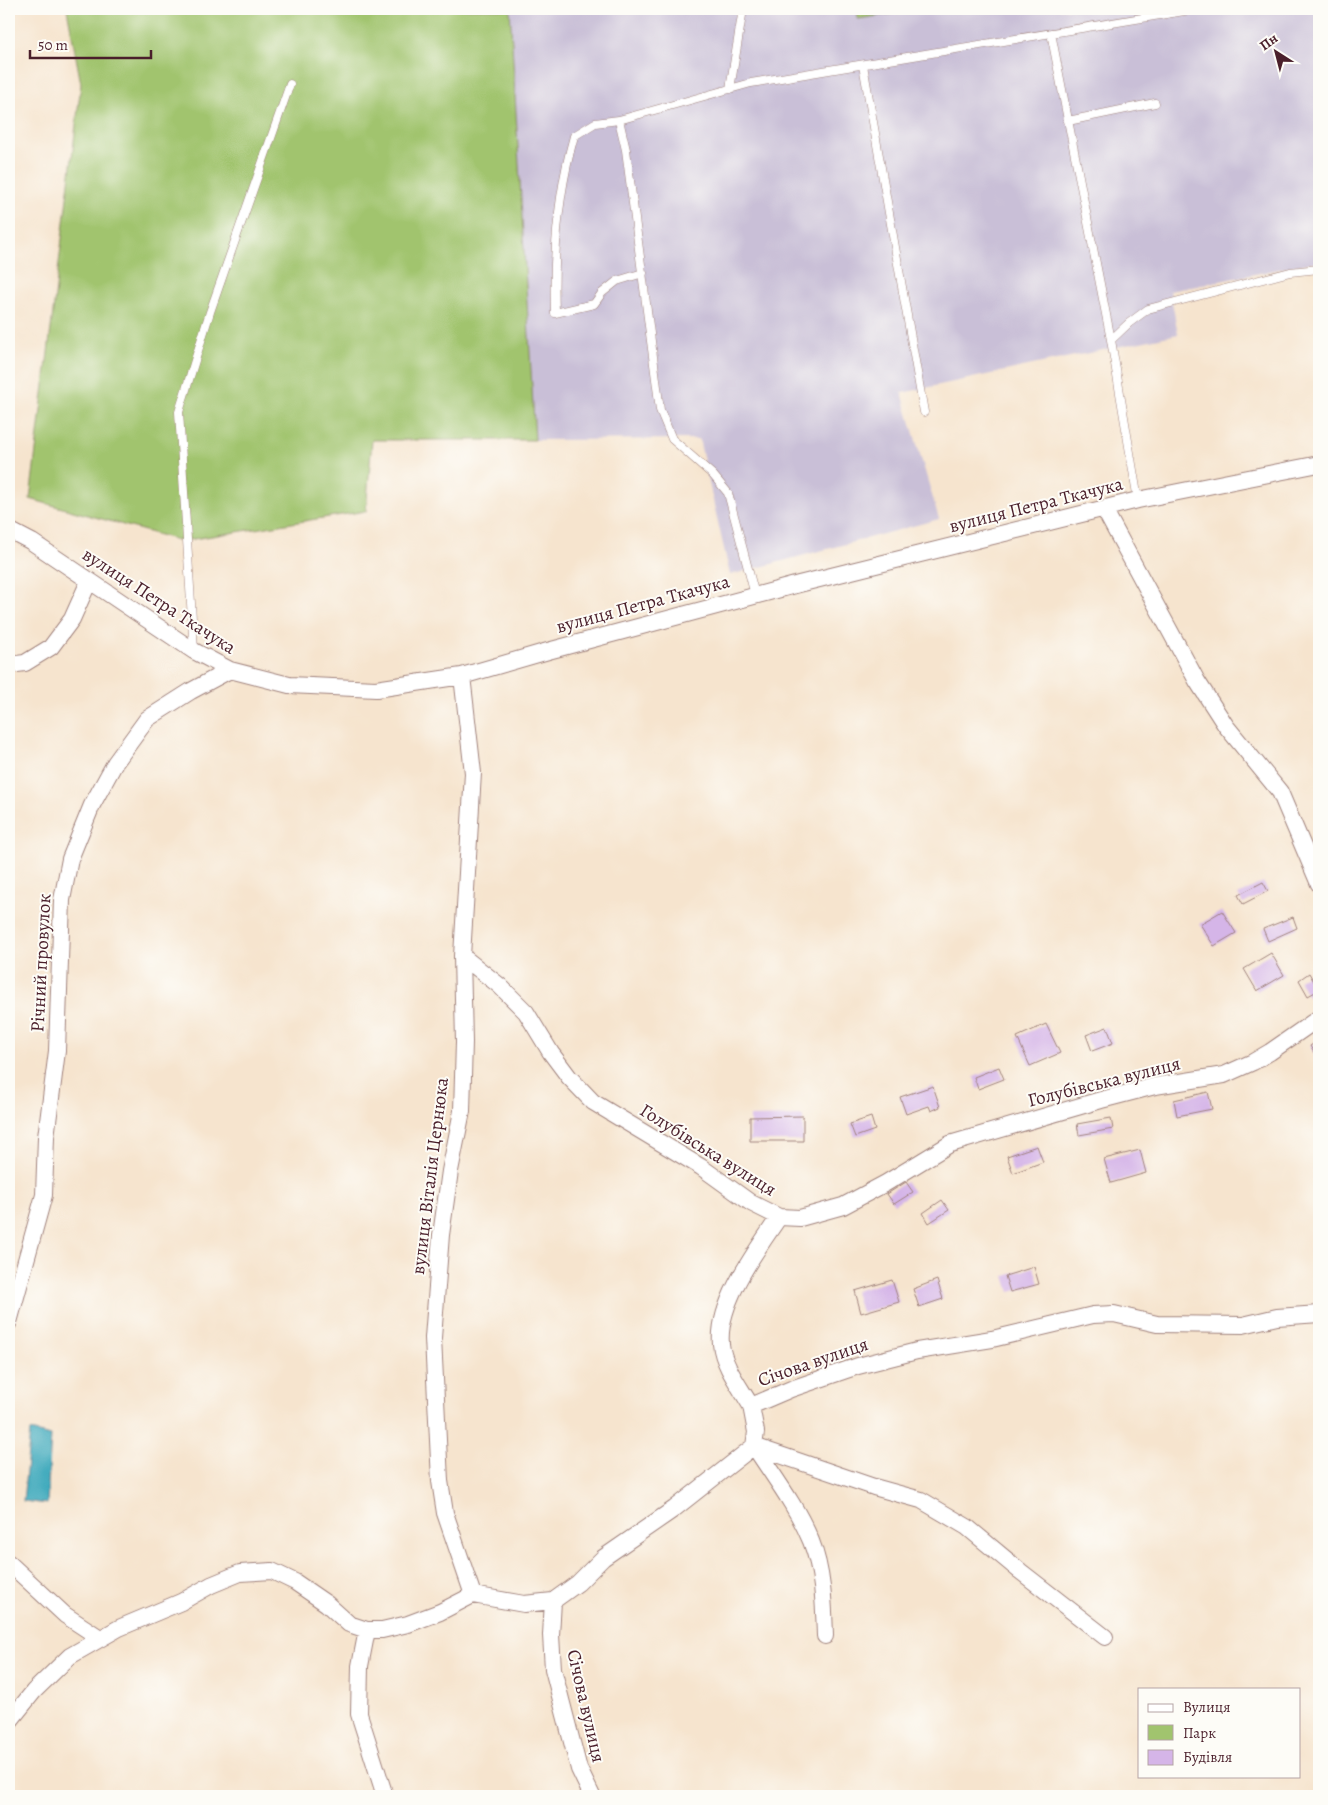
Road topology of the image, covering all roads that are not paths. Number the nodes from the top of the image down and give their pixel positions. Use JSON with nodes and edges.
{"nodes":[{"id":1,"x":743,"y":9,"type":"edge"},
{"id":2,"x":1196,"y":9,"type":"edge"},
{"id":3,"x":1051,"y":33,"type":"junction"},
{"id":4,"x":863,"y":65,"type":"junction"},
{"id":5,"x":290,"y":84,"type":"dead end"},
{"id":6,"x":730,"y":89,"type":"junction"},
{"id":7,"x":1155,"y":103,"type":"dead end"},
{"id":8,"x":619,"y":120,"type":"junction"},
{"id":9,"x":1068,"y":122,"type":"junction"},
{"id":10,"x":1319,"y":270,"type":"edge"},
{"id":11,"x":643,"y":273,"type":"junction"},
{"id":12,"x":1111,"y":340,"type":"junction"},
{"id":13,"x":924,"y":412,"type":"dead end"},
{"id":14,"x":1319,"y":464,"type":"edge"},
{"id":15,"x":1138,"y":500,"type":"junction"},
{"id":16,"x":1104,"y":509,"type":"junction"},
{"id":17,"x":9,"y":530,"type":"edge"},
{"id":18,"x":89,"y":581,"type":"junction"},
{"id":19,"x":755,"y":595,"type":"junction"},
{"id":20,"x":194,"y":651,"type":"junction"},
{"id":21,"x":9,"y":665,"type":"edge"},
{"id":22,"x":230,"y":670,"type":"junction"},
{"id":23,"x":462,"y":676,"type":"junction"},
{"id":24,"x":1319,"y":884,"type":"edge"},
{"id":25,"x":462,"y":956,"type":"junction"},
{"id":26,"x":1319,"y":1018,"type":"edge"},
{"id":27,"x":779,"y":1217,"type":"junction"},
{"id":28,"x":1319,"y":1314,"type":"edge"},
{"id":29,"x":9,"y":1322,"type":"edge"},
{"id":30,"x":750,"y":1406,"type":"junction"},
{"id":31,"x":754,"y":1446,"type":"junction"},
{"id":32,"x":9,"y":1563,"type":"edge"},
{"id":33,"x":472,"y":1595,"type":"junction"},
{"id":34,"x":553,"y":1601,"type":"junction"},
{"id":35,"x":367,"y":1630,"type":"junction"},
{"id":36,"x":825,"y":1636,"type":"dead end"},
{"id":37,"x":1105,"y":1637,"type":"dead end"},
{"id":38,"x":100,"y":1638,"type":"junction"},
{"id":39,"x":9,"y":1722,"type":"edge"},
{"id":40,"x":385,"y":1796,"type":"edge"},
{"id":41,"x":592,"y":1796,"type":"edge"}],
"edges":[{"from":1,"to":6,"type":"lane"},
{"from":2,"to":3,"type":"lane"},
{"from":3,"to":4,"type":"lane"},
{"from":3,"to":9,"type":"lane"},
{"from":4,"to":6,"type":"lane"},
{"from":4,"to":13,"type":"lane"},
{"from":5,"to":20,"type":"lane"},
{"from":6,"to":8,"type":"lane"},
{"from":7,"to":9,"type":"lane"},
{"from":8,"to":11,"type":"lane"},
{"from":8,"to":11,"type":"lane"},
{"from":9,"to":12,"type":"lane"},
{"from":10,"to":12,"type":"lane"},
{"from":11,"to":19,"type":"lane"},
{"from":12,"to":15,"type":"lane"},
{"from":14,"to":15,"type":"street","name":"вулиця Петра Ткачука"},
{"from":15,"to":16,"type":"street","name":"вулиця Петра Ткачука"},
{"from":16,"to":19,"type":"street","name":"вулиця Петра Ткачука"},
{"from":16,"to":24,"type":"street"},
{"from":17,"to":18,"type":"street","name":"вулиця Петра Ткачука"},
{"from":18,"to":20,"type":"street","name":"вулиця Петра Ткачука"},
{"from":18,"to":21,"type":"street"},
{"from":19,"to":23,"type":"street","name":"вулиця Петра Ткачука"},
{"from":20,"to":22,"type":"street","name":"вулиця Петра Ткачука"},
{"from":22,"to":23,"type":"street","name":"вулиця Петра Ткачука"},
{"from":22,"to":29,"type":"street","name":"Річний провулок"},
{"from":23,"to":25,"type":"street","name":"вулиця Віталія Цернюка"},
{"from":25,"to":27,"type":"street","name":"Голубівська вулиця"},
{"from":25,"to":33,"type":"street","name":"вулиця Віталія Цернюка"},
{"from":26,"to":27,"type":"street","name":"Голубівська вулиця"},
{"from":27,"to":30,"type":"street"},
{"from":28,"to":30,"type":"street","name":"Січова вулиця"},
{"from":30,"to":31,"type":"street","name":"Січова вулиця"},
{"from":31,"to":34,"type":"street"},
{"from":31,"to":36,"type":"street"},
{"from":31,"to":37,"type":"street"},
{"from":32,"to":38,"type":"street"},
{"from":33,"to":34,"type":"street"},
{"from":33,"to":35,"type":"street"},
{"from":34,"to":41,"type":"street","name":"Січова вулиця"},
{"from":35,"to":38,"type":"street"},
{"from":35,"to":40,"type":"street"},
{"from":38,"to":39,"type":"street"}]}
